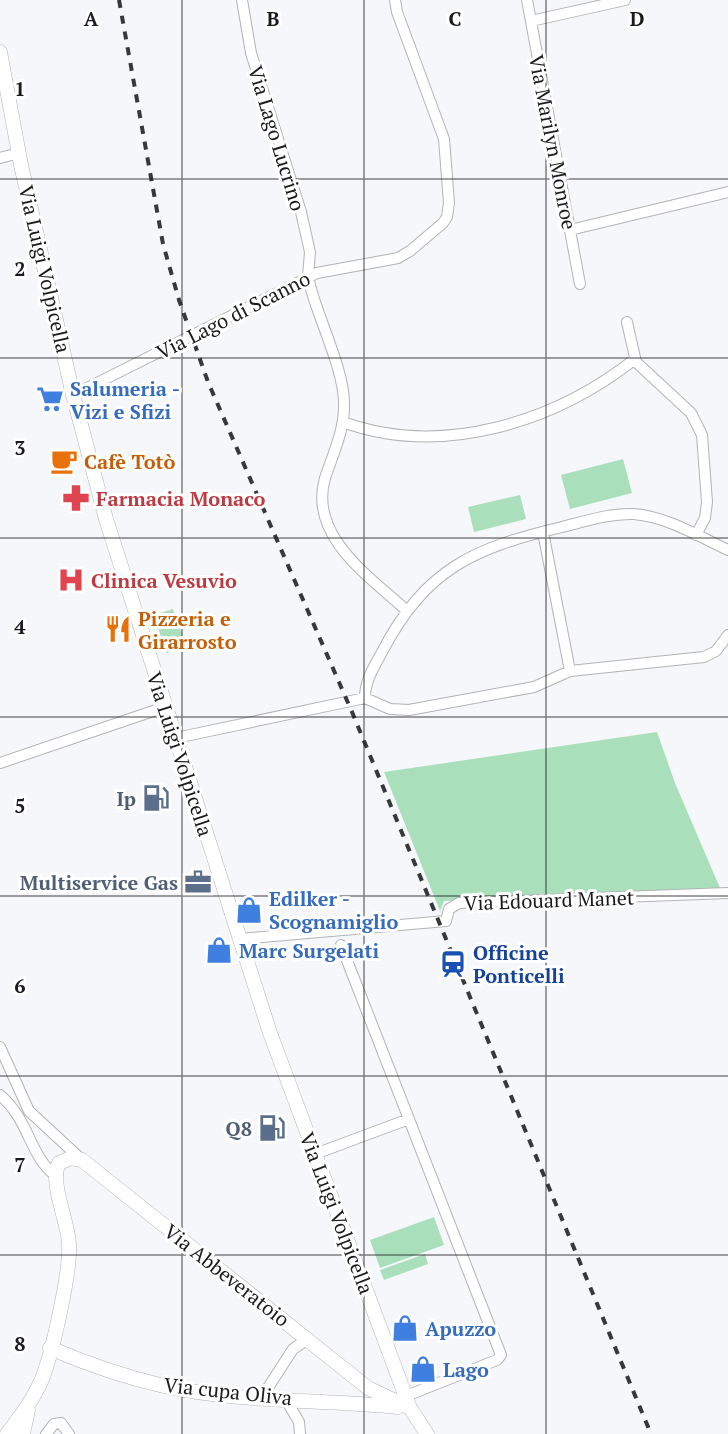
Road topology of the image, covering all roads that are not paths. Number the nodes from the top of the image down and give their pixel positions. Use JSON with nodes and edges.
{"nodes":[{"id":1,"x":242,"y":0,"type":"edge"},
{"id":2,"x":395,"y":0,"type":"edge"},
{"id":3,"x":527,"y":0,"type":"edge"},
{"id":4,"x":625,"y":0,"type":"edge"},
{"id":5,"x":531,"y":21,"type":"junction"},
{"id":6,"x":0,"y":52,"type":"edge"},
{"id":7,"x":19,"y":153,"type":"junction"},
{"id":8,"x":0,"y":158,"type":"edge"},
{"id":9,"x":728,"y":192,"type":"edge"},
{"id":10,"x":570,"y":230,"type":"junction"},
{"id":11,"x":308,"y":277,"type":"junction"},
{"id":12,"x":580,"y":284,"type":"dead end"},
{"id":13,"x":627,"y":322,"type":"dead end"},
{"id":14,"x":635,"y":359,"type":"junction"},
{"id":15,"x":73,"y":395,"type":"junction"},
{"id":16,"x":343,"y":422,"type":"junction"},
{"id":17,"x":543,"y":532,"type":"junction"},
{"id":18,"x":696,"y":535,"type":"junction"},
{"id":19,"x":728,"y":550,"type":"edge"},
{"id":20,"x":406,"y":610,"type":"junction"},
{"id":21,"x":728,"y":635,"type":"edge"},
{"id":22,"x":570,"y":671,"type":"junction"},
{"id":23,"x":365,"y":698,"type":"junction"},
{"id":24,"x":165,"y":707,"type":"junction"},
{"id":25,"x":176,"y":738,"type":"junction"},
{"id":26,"x":0,"y":763,"type":"edge"},
{"id":27,"x":728,"y":893,"type":"edge"},
{"id":28,"x":239,"y":939,"type":"junction"},
{"id":29,"x":340,"y":945,"type":"dead end"},
{"id":30,"x":0,"y":1047,"type":"edge"},
{"id":31,"x":0,"y":1095,"type":"edge"},
{"id":32,"x":409,"y":1119,"type":"junction"},
{"id":33,"x":315,"y":1154,"type":"junction"},
{"id":34,"x":82,"y":1160,"type":"junction"},
{"id":35,"x":54,"y":1175,"type":"junction"},
{"id":36,"x":308,"y":1339,"type":"junction"},
{"id":37,"x":51,"y":1348,"type":"junction"},
{"id":38,"x":262,"y":1397,"type":"junction"},
{"id":39,"x":285,"y":1398,"type":"junction"},
{"id":40,"x":408,"y":1402,"type":"junction"},
{"id":41,"x":28,"y":1407,"type":"junction"},
{"id":42,"x":7,"y":1434,"type":"edge"},
{"id":43,"x":23,"y":1434,"type":"edge"},
{"id":44,"x":46,"y":1434,"type":"edge"},
{"id":45,"x":69,"y":1434,"type":"edge"},
{"id":46,"x":300,"y":1434,"type":"edge"},
{"id":47,"x":427,"y":1434,"type":"edge"}],
"edges":[{"from":1,"to":11,"type":"street","name":"Via Lago Lucrino"},
{"from":2,"to":11,"type":"street","name":"Via Lago di Scanno"},
{"from":3,"to":5,"type":"street","name":"Via Marilyn Monroe"},
{"from":4,"to":5,"type":"street"},
{"from":5,"to":10,"type":"street","name":"Via Marilyn Monroe"},
{"from":6,"to":7,"type":"street","name":"Via Luigi Volpicella"},
{"from":7,"to":8,"type":"street"},
{"from":7,"to":15,"type":"street","name":"Via Luigi Volpicella"},
{"from":9,"to":10,"type":"street"},
{"from":10,"to":12,"type":"street","name":"Via Marilyn Monroe"},
{"from":11,"to":15,"type":"street","name":"Via Lago di Scanno"},
{"from":11,"to":16,"type":"street","name":"Via Lago Lucrino"},
{"from":13,"to":14,"type":"street"},
{"from":14,"to":16,"type":"street"},
{"from":14,"to":18,"type":"street"},
{"from":15,"to":24,"type":"street","name":"Via Luigi Volpicella"},
{"from":16,"to":20,"type":"street","name":"Via Lago Lucrino"},
{"from":17,"to":18,"type":"street"},
{"from":17,"to":20,"type":"street"},
{"from":17,"to":22,"type":"street"},
{"from":18,"to":19,"type":"street"},
{"from":20,"to":23,"type":"street"},
{"from":21,"to":22,"type":"street"},
{"from":22,"to":23,"type":"street"},
{"from":23,"to":25,"type":"street"},
{"from":24,"to":25,"type":"street","name":"Via Luigi Volpicella"},
{"from":24,"to":26,"type":"street"},
{"from":25,"to":28,"type":"street","name":"Via Luigi Volpicella"},
{"from":27,"to":28,"type":"street","name":"Via Edouard Manet"},
{"from":28,"to":33,"type":"street","name":"Via Luigi Volpicella"},
{"from":29,"to":32,"type":"street"},
{"from":30,"to":34,"type":"street","name":"Via Abbeveratoio"},
{"from":31,"to":35,"type":"street"},
{"from":32,"to":33,"type":"street"},
{"from":32,"to":40,"type":"street"},
{"from":33,"to":40,"type":"street","name":"Via Luigi Volpicella"},
{"from":34,"to":35,"type":"street"},
{"from":34,"to":36,"type":"street","name":"Via Abbeveratoio"},
{"from":35,"to":37,"type":"street"},
{"from":36,"to":38,"type":"street"},
{"from":36,"to":40,"type":"street","name":"Via Abbeveratoio"},
{"from":37,"to":38,"type":"street","name":"Via cupa Oliva"},
{"from":37,"to":41,"type":"street"},
{"from":38,"to":39,"type":"street","name":"Via cupa Oliva"},
{"from":39,"to":40,"type":"street","name":"Via cupa Oliva"},
{"from":39,"to":46,"type":"street"},
{"from":40,"to":47,"type":"street","name":"Via Luigi Volpicella"},
{"from":41,"to":42,"type":"street"},
{"from":41,"to":43,"type":"street"},
{"from":44,"to":45,"type":"street"}]}
